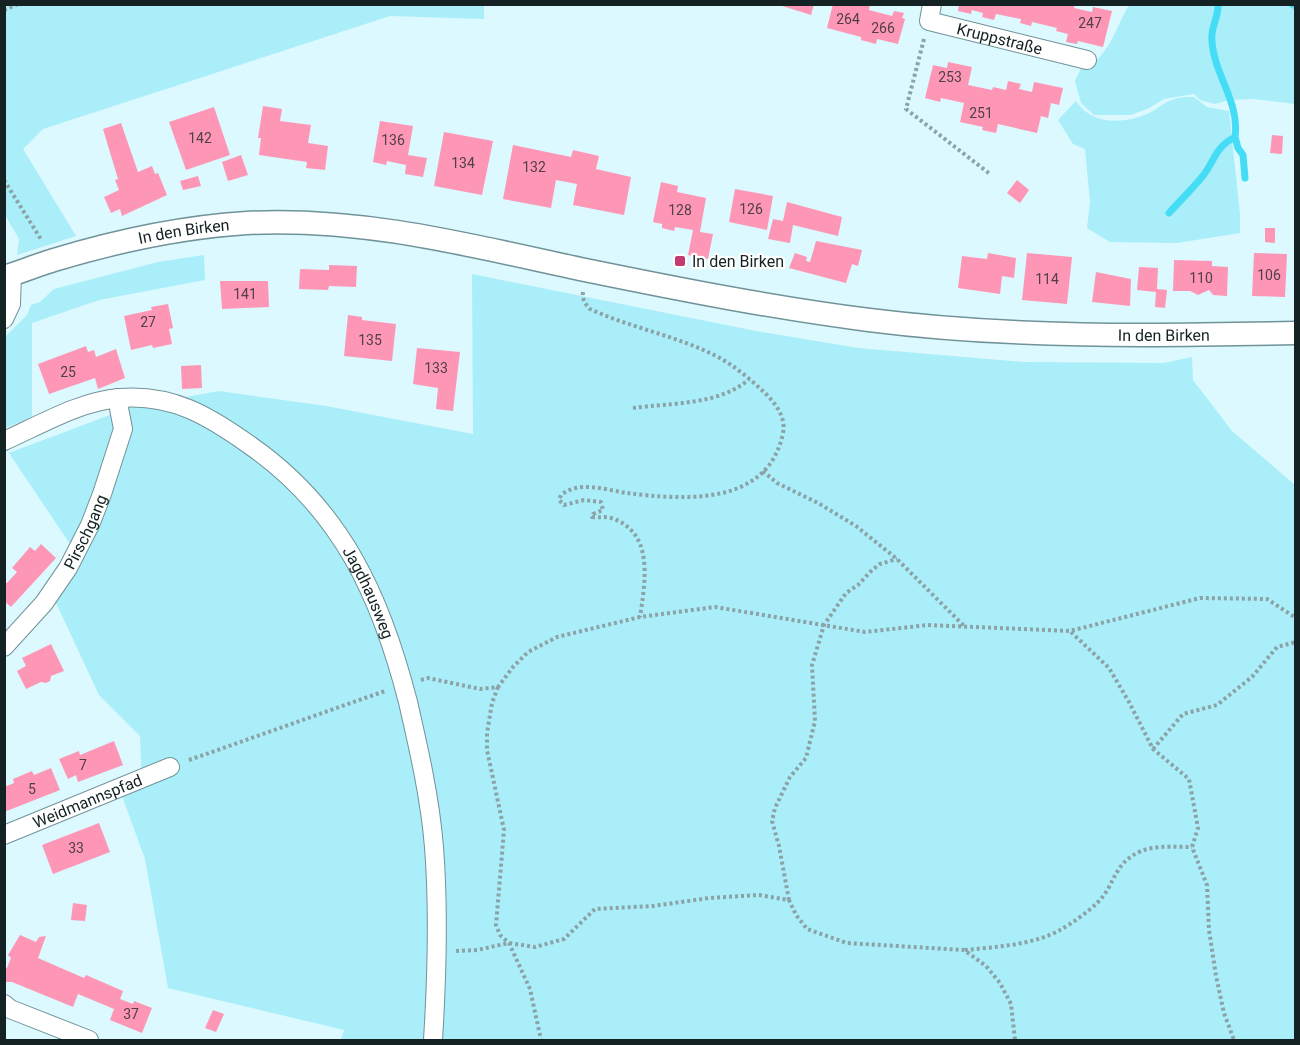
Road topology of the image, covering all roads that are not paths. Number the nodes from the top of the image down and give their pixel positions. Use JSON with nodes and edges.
{"nodes":[{"id":1,"x":930,"y":13,"type":"edge"},
{"id":2,"x":1087,"y":60,"type":"dead end"},
{"id":3,"x":8,"y":276,"type":"edge"},
{"id":4,"x":4,"y":319,"type":"edge"},
{"id":5,"x":1296,"y":333,"type":"edge"},
{"id":6,"x":117,"y":398,"type":"junction"},
{"id":7,"x":4,"y":441,"type":"edge"},
{"id":8,"x":4,"y":647,"type":"edge"},
{"id":9,"x":170,"y":767,"type":"road end"},
{"id":10,"x":4,"y":835,"type":"edge"},
{"id":11,"x":4,"y":1004,"type":"edge"},
{"id":12,"x":89,"y":1041,"type":"edge"},
{"id":13,"x":433,"y":1041,"type":"edge"}],
"edges":[{"from":1,"to":2,"type":"street","name":"Kruppstraße"},
{"from":3,"to":4,"type":"street"},
{"from":3,"to":5,"type":"street","name":"In den Birken"},
{"from":6,"to":7,"type":"street","name":"Jagdhausweg"},
{"from":6,"to":8,"type":"street","name":"Pirschgang"},
{"from":6,"to":13,"type":"street","name":"Jagdhausweg"},
{"from":9,"to":10,"type":"street","name":"Weidmannspfad"},
{"from":11,"to":12,"type":"street"}]}
